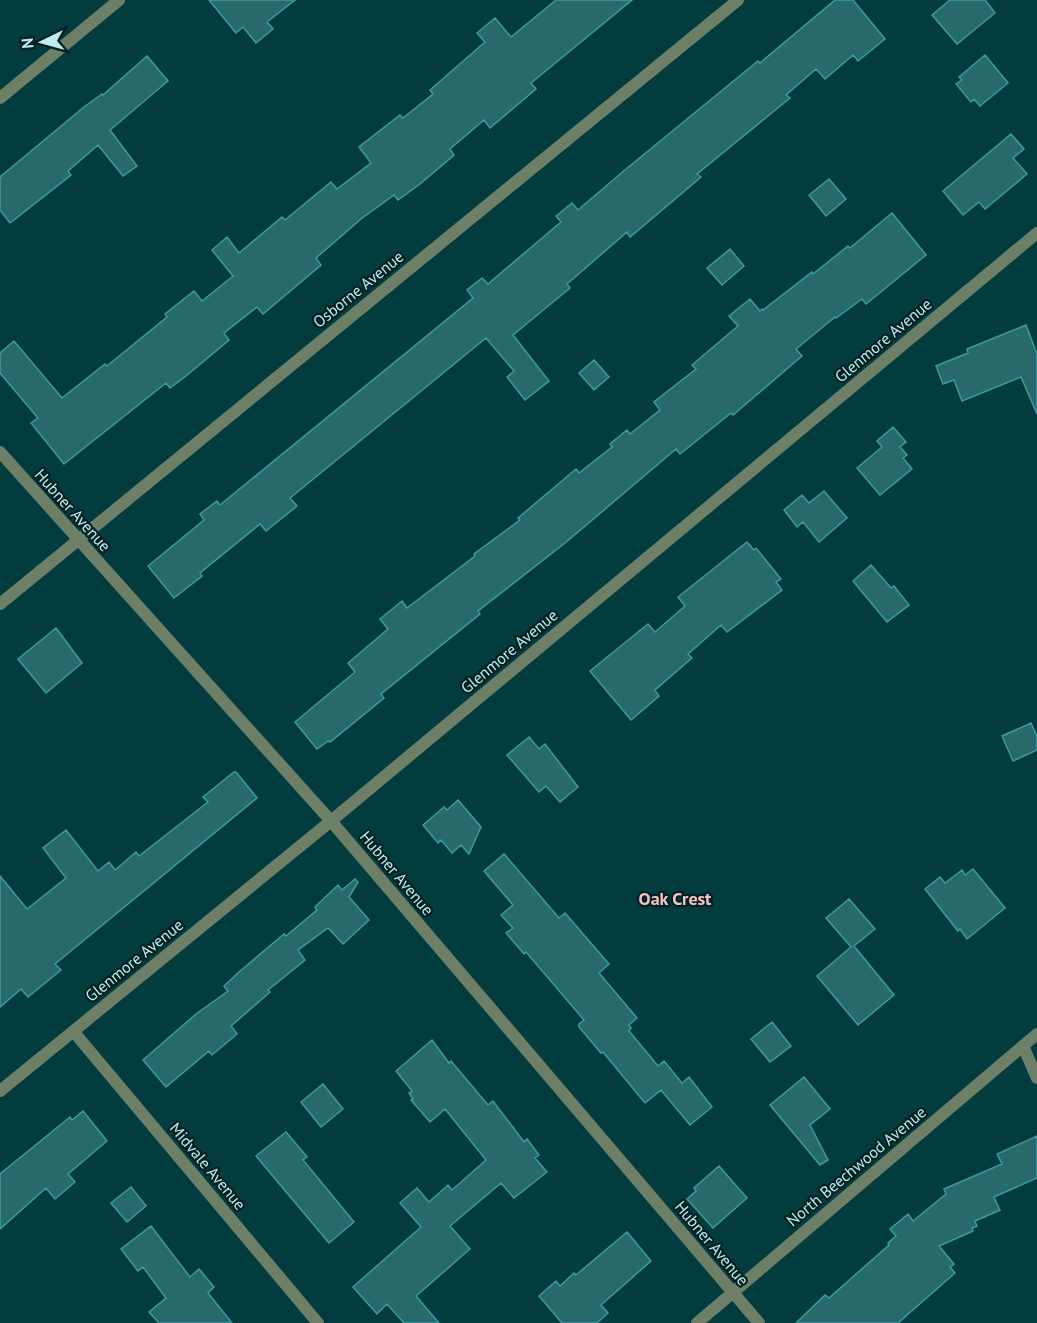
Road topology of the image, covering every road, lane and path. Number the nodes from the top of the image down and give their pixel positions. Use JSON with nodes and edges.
{"nodes":[{"id":1,"x":119,"y":0,"type":"edge"},
{"id":2,"x":738,"y":0,"type":"edge"},
{"id":3,"x":0,"y":98,"type":"edge"},
{"id":4,"x":1037,"y":233,"type":"edge"},
{"id":5,"x":0,"y":452,"type":"edge"},
{"id":6,"x":78,"y":540,"type":"junction"},
{"id":7,"x":0,"y":604,"type":"edge"},
{"id":8,"x":332,"y":821,"type":"junction"},
{"id":9,"x":73,"y":1031,"type":"junction"},
{"id":10,"x":1037,"y":1034,"type":"edge"},
{"id":11,"x":1023,"y":1046,"type":"junction"},
{"id":12,"x":1037,"y":1078,"type":"edge"},
{"id":13,"x":0,"y":1091,"type":"edge"},
{"id":14,"x":733,"y":1292,"type":"junction"},
{"id":15,"x":318,"y":1323,"type":"edge"},
{"id":16,"x":697,"y":1323,"type":"edge"},
{"id":17,"x":759,"y":1323,"type":"edge"}],
"edges":[{"from":1,"to":3,"type":"street"},
{"from":2,"to":6,"type":"street","name":"Osborne Avenue"},
{"from":4,"to":8,"type":"street","name":"Glenmore Avenue"},
{"from":5,"to":6,"type":"street","name":"Hubner Avenue"},
{"from":6,"to":7,"type":"street","name":"Osborne Avenue"},
{"from":6,"to":8,"type":"street","name":"Hubner Avenue"},
{"from":8,"to":9,"type":"street","name":"Glenmore Avenue"},
{"from":8,"to":14,"type":"street","name":"Hubner Avenue"},
{"from":9,"to":13,"type":"street","name":"Glenmore Avenue"},
{"from":9,"to":15,"type":"street","name":"Midvale Avenue"},
{"from":10,"to":11,"type":"street","name":"North Beechwood Avenue"},
{"from":11,"to":12,"type":"street"},
{"from":11,"to":14,"type":"street","name":"North Beechwood Avenue"},
{"from":14,"to":16,"type":"street","name":"North Beechwood Avenue"},
{"from":14,"to":17,"type":"street","name":"Hubner Avenue"}]}
